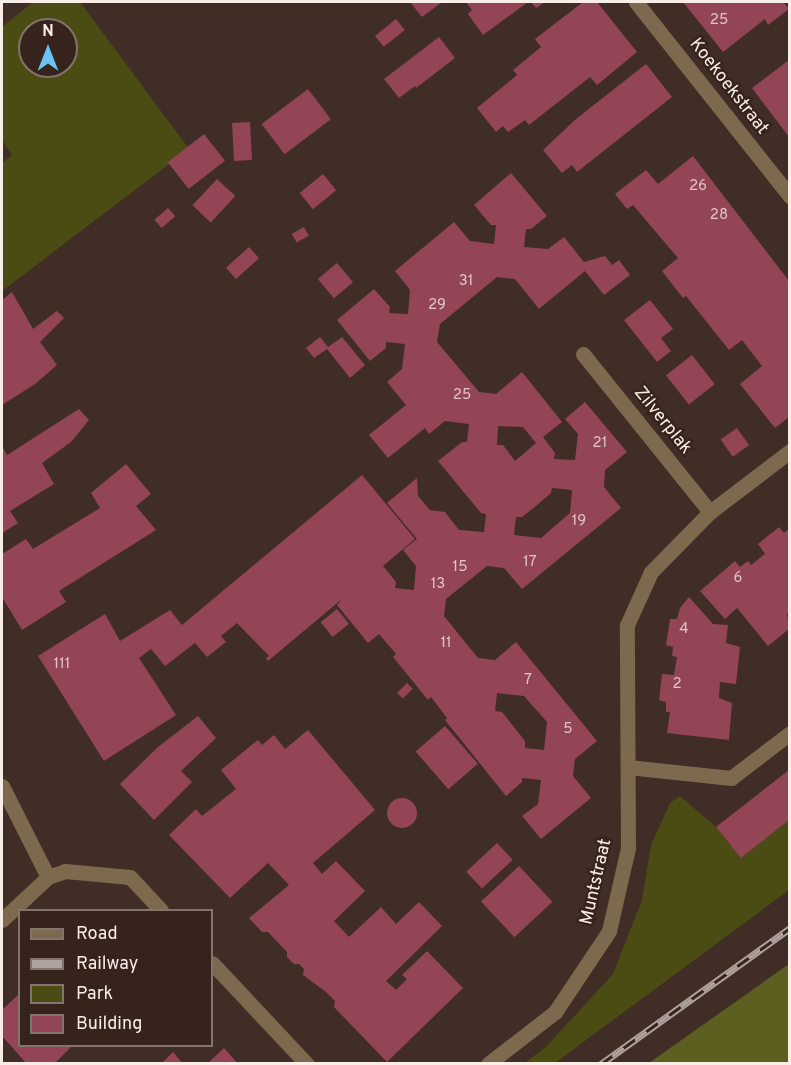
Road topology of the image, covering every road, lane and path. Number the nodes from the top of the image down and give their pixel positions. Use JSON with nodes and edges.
{"nodes":[{"id":1,"x":636,"y":2,"type":"edge"},
{"id":2,"x":789,"y":196,"type":"edge"},
{"id":3,"x":583,"y":354,"type":"dead end"},
{"id":4,"x":789,"y":451,"type":"edge"},
{"id":5,"x":711,"y":513,"type":"junction"},
{"id":6,"x":789,"y":733,"type":"edge"},
{"id":7,"x":628,"y":767,"type":"junction"},
{"id":8,"x":2,"y":786,"type":"edge"},
{"id":9,"x":48,"y":878,"type":"junction"},
{"id":10,"x":160,"y":909,"type":"edge"},
{"id":11,"x":2,"y":920,"type":"edge"},
{"id":12,"x":213,"y":964,"type":"edge"},
{"id":13,"x":307,"y":1064,"type":"edge"},
{"id":14,"x":488,"y":1064,"type":"edge"}],
"edges":[{"from":1,"to":2,"type":"street","name":"Koekoekstraat"},
{"from":3,"to":5,"type":"street","name":"Zilverplak"},
{"from":4,"to":5,"type":"street"},
{"from":5,"to":7,"type":"street","name":"Muntstraat"},
{"from":6,"to":7,"type":"street"},
{"from":7,"to":14,"type":"street","name":"Muntstraat"},
{"from":8,"to":9,"type":"street"},
{"from":9,"to":10,"type":"street"},
{"from":9,"to":11,"type":"street"},
{"from":12,"to":13,"type":"street"}]}
